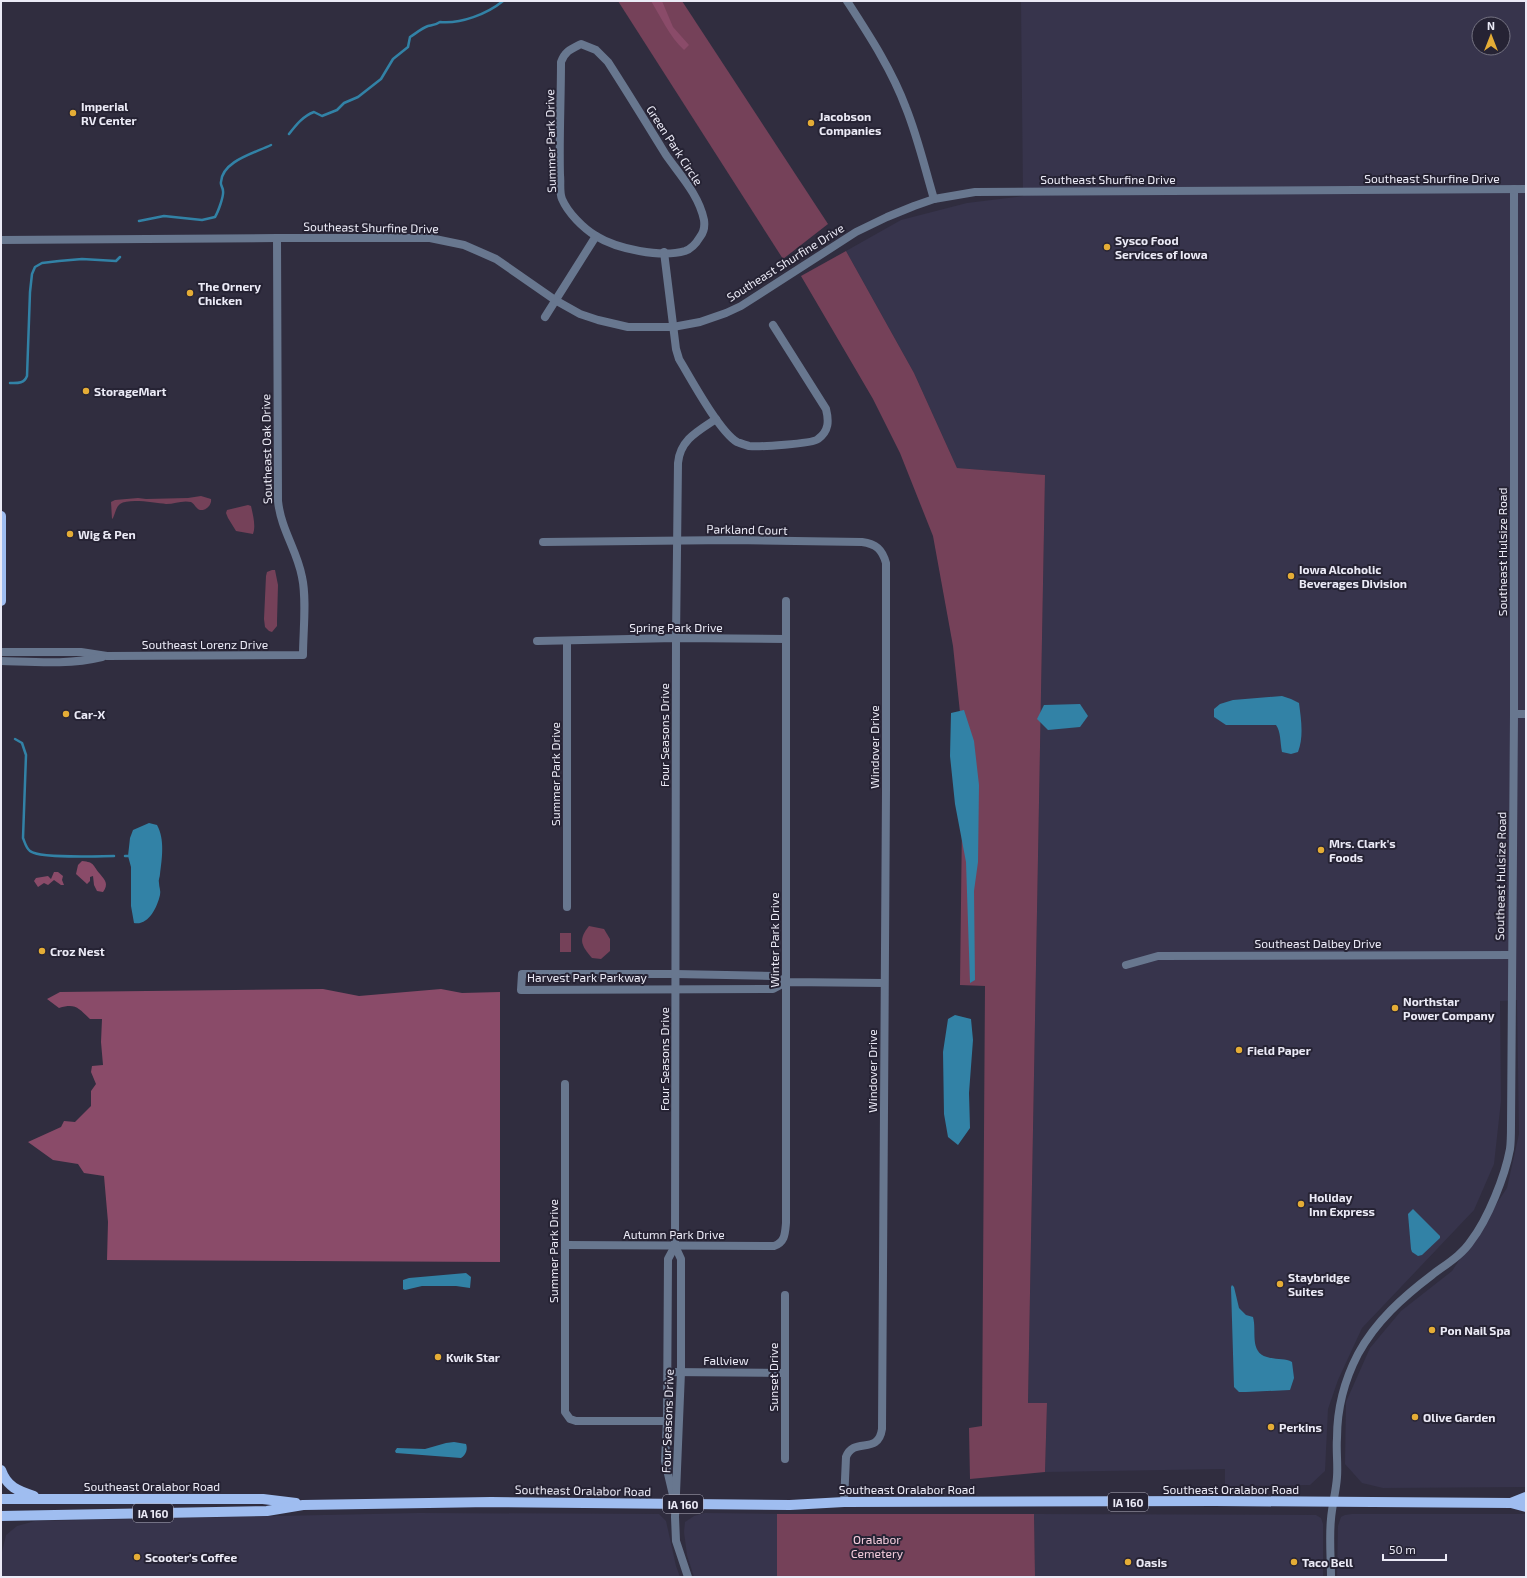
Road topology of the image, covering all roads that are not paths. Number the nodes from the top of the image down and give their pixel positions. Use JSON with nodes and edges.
{"nodes":[{"id":1,"x":847,"y":1,"type":"edge"},
{"id":2,"x":581,"y":44,"type":"joint"},
{"id":3,"x":1514,"y":189,"type":"junction"},
{"id":4,"x":1526,"y":189,"type":"edge"},
{"id":5,"x":934,"y":199,"type":"junction"},
{"id":6,"x":596,"y":236,"type":"junction"},
{"id":7,"x":277,"y":238,"type":"junction"},
{"id":8,"x":1,"y":240,"type":"edge"},
{"id":9,"x":664,"y":252,"type":"junction"},
{"id":10,"x":555,"y":300,"type":"junction"},
{"id":11,"x":545,"y":317,"type":"dead end"},
{"id":12,"x":773,"y":325,"type":"dead end"},
{"id":13,"x":673,"y":327,"type":"junction"},
{"id":14,"x":716,"y":419,"type":"junction"},
{"id":15,"x":1,"y":516,"type":"edge"},
{"id":16,"x":678,"y":540,"type":"junction"},
{"id":17,"x":543,"y":542,"type":"dead end"},
{"id":18,"x":1,"y":601,"type":"edge"},
{"id":19,"x":786,"y":601,"type":"dead end"},
{"id":20,"x":886,"y":618,"type":"joint"},
{"id":21,"x":676,"y":638,"type":"junction"},
{"id":22,"x":786,"y":639,"type":"junction"},
{"id":23,"x":537,"y":641,"type":"dead end"},
{"id":24,"x":567,"y":641,"type":"junction"},
{"id":25,"x":1,"y":652,"type":"edge"},
{"id":26,"x":303,"y":655,"type":"joint"},
{"id":27,"x":107,"y":656,"type":"junction"},
{"id":28,"x":1,"y":661,"type":"edge"},
{"id":29,"x":1514,"y":714,"type":"junction"},
{"id":30,"x":1526,"y":714,"type":"edge"},
{"id":31,"x":567,"y":907,"type":"dead end"},
{"id":32,"x":1512,"y":955,"type":"junction"},
{"id":33,"x":1126,"y":965,"type":"dead end"},
{"id":34,"x":675,"y":974,"type":"junction"},
{"id":35,"x":786,"y":982,"type":"junction"},
{"id":36,"x":884,"y":983,"type":"junction"},
{"id":37,"x":676,"y":989,"type":"junction"},
{"id":38,"x":565,"y":1084,"type":"dead end"},
{"id":39,"x":782,"y":1241,"type":"joint"},
{"id":40,"x":565,"y":1245,"type":"junction"},
{"id":41,"x":675,"y":1246,"type":"junction"},
{"id":42,"x":785,"y":1295,"type":"dead end"},
{"id":43,"x":668,"y":1372,"type":"junction"},
{"id":44,"x":681,"y":1372,"type":"junction"},
{"id":45,"x":784,"y":1373,"type":"junction"},
{"id":46,"x":667,"y":1421,"type":"junction"},
{"id":47,"x":784,"y":1459,"type":"dead end"},
{"id":48,"x":1,"y":1470,"type":"edge"},
{"id":49,"x":1526,"y":1496,"type":"edge"},
{"id":50,"x":1,"y":1499,"type":"edge"},
{"id":51,"x":41,"y":1499,"type":"junction"},
{"id":52,"x":844,"y":1502,"type":"junction"},
{"id":53,"x":1334,"y":1503,"type":"junction"},
{"id":54,"x":1511,"y":1503,"type":"junction"},
{"id":55,"x":675,"y":1504,"type":"junction"},
{"id":56,"x":303,"y":1505,"type":"junction"},
{"id":57,"x":1526,"y":1507,"type":"edge"},
{"id":58,"x":1,"y":1516,"type":"edge"},
{"id":59,"x":688,"y":1577,"type":"edge"},
{"id":60,"x":1331,"y":1577,"type":"edge"}],
"edges":[{"from":1,"to":5,"type":"street"},
{"from":2,"to":6,"type":"street","name":"Summer Park Drive"},
{"from":2,"to":9,"type":"street","name":"Green Park Circle"},
{"from":3,"to":4,"type":"street","name":"Southeast Shurfine Drive"},
{"from":3,"to":5,"type":"street","name":"Southeast Shurfine Drive"},
{"from":3,"to":29,"type":"street","name":"Southeast Hulsize Road"},
{"from":5,"to":13,"type":"street","name":"Southeast Shurfine Drive"},
{"from":6,"to":9,"type":"street","name":"Summer Park Drive"},
{"from":6,"to":10,"type":"street"},
{"from":7,"to":8,"type":"street","name":"Southeast Shurfine Drive"},
{"from":7,"to":10,"type":"street","name":"Southeast Shurfine Drive"},
{"from":7,"to":26,"type":"street","name":"Southeast Oak Drive"},
{"from":9,"to":13,"type":"street"},
{"from":10,"to":11,"type":"street"},
{"from":10,"to":13,"type":"street","name":"Southeast Shurfine Drive"},
{"from":12,"to":14,"type":"street"},
{"from":13,"to":14,"type":"street"},
{"from":14,"to":16,"type":"street","name":"Four Seasons Drive"},
{"from":15,"to":18,"type":"main road"},
{"from":16,"to":17,"type":"street","name":"Parkland Court"},
{"from":16,"to":20,"type":"street","name":"Parkland Court"},
{"from":16,"to":21,"type":"street","name":"Four Seasons Drive"},
{"from":19,"to":22,"type":"street","name":"Winter Park Drive"},
{"from":20,"to":36,"type":"street","name":"Windover Drive"},
{"from":21,"to":22,"type":"street","name":"Spring Park Drive"},
{"from":21,"to":24,"type":"street","name":"Spring Park Drive"},
{"from":21,"to":34,"type":"street","name":"Four Seasons Drive"},
{"from":22,"to":35,"type":"street","name":"Winter Park Drive"},
{"from":23,"to":24,"type":"street","name":"Spring Park Drive"},
{"from":24,"to":31,"type":"street","name":"Summer Park Drive"},
{"from":25,"to":27,"type":"street","name":"Southeast Lorenz Drive"},
{"from":26,"to":27,"type":"street","name":"Southeast Lorenz Drive"},
{"from":27,"to":28,"type":"street","name":"Southeast Lorenz Drive"},
{"from":29,"to":30,"type":"street"},
{"from":29,"to":32,"type":"street","name":"Southeast Hulsize Road"},
{"from":32,"to":33,"type":"street","name":"Southeast Dalbey Drive"},
{"from":32,"to":53,"type":"street","name":"Southeast Hulsize Road"},
{"from":34,"to":35,"type":"street","name":"Harvest Park Parkway"},
{"from":34,"to":37,"type":"street","name":"Four Seasons Drive"},
{"from":34,"to":37,"type":"street","name":"Harvest Park Parkway"},
{"from":35,"to":36,"type":"street","name":"Harvest Park Parkway"},
{"from":35,"to":37,"type":"street","name":"Harvest Park Parkway"},
{"from":35,"to":39,"type":"street","name":"Winter Park Drive"},
{"from":36,"to":52,"type":"street","name":"Windover Drive"},
{"from":37,"to":41,"type":"street","name":"Four Seasons Drive"},
{"from":38,"to":40,"type":"street","name":"Summer Park Drive"},
{"from":39,"to":41,"type":"street","name":"Autumn Park Drive"},
{"from":40,"to":41,"type":"street","name":"Autumn Park Drive"},
{"from":40,"to":46,"type":"street","name":"Summer Park Drive"},
{"from":41,"to":43,"type":"street","name":"Four Seasons Drive"},
{"from":41,"to":44,"type":"street","name":"Four Seasons Drive"},
{"from":42,"to":45,"type":"street","name":"Sunset Drive"},
{"from":43,"to":44,"type":"street","name":"Fallview"},
{"from":43,"to":46,"type":"street","name":"Four Seasons Drive"},
{"from":44,"to":45,"type":"street","name":"Fallview"},
{"from":44,"to":55,"type":"street","name":"Four Seasons Drive"},
{"from":45,"to":47,"type":"street","name":"Sunset Drive"},
{"from":46,"to":55,"type":"street","name":"Four Seasons Drive"},
{"from":48,"to":51,"type":"main road"},
{"from":49,"to":54,"type":"main road","name":"Southeast Oralabor Road","number":"IA 160"},
{"from":50,"to":51,"type":"main road","name":"Southeast Oralabor Road","number":"IA 160"},
{"from":51,"to":56,"type":"main road","name":"Southeast Oralabor Road","number":"IA 160"},
{"from":52,"to":53,"type":"main road","name":"Southeast Oralabor Road","number":"IA 160"},
{"from":52,"to":55,"type":"main road","name":"Southeast Oralabor Road","number":"IA 160"},
{"from":53,"to":54,"type":"main road","name":"Southeast Oralabor Road","number":"IA 160"},
{"from":53,"to":60,"type":"street","name":"Southeast Hulsize Road"},
{"from":54,"to":57,"type":"main road","name":"Southeast Oralabor Road","number":"IA 160"},
{"from":55,"to":56,"type":"main road","name":"Southeast Oralabor Road","number":"IA 160"},
{"from":55,"to":59,"type":"street"},
{"from":56,"to":58,"type":"main road","name":"Southeast Oralabor Road","number":"IA 160"}]}
